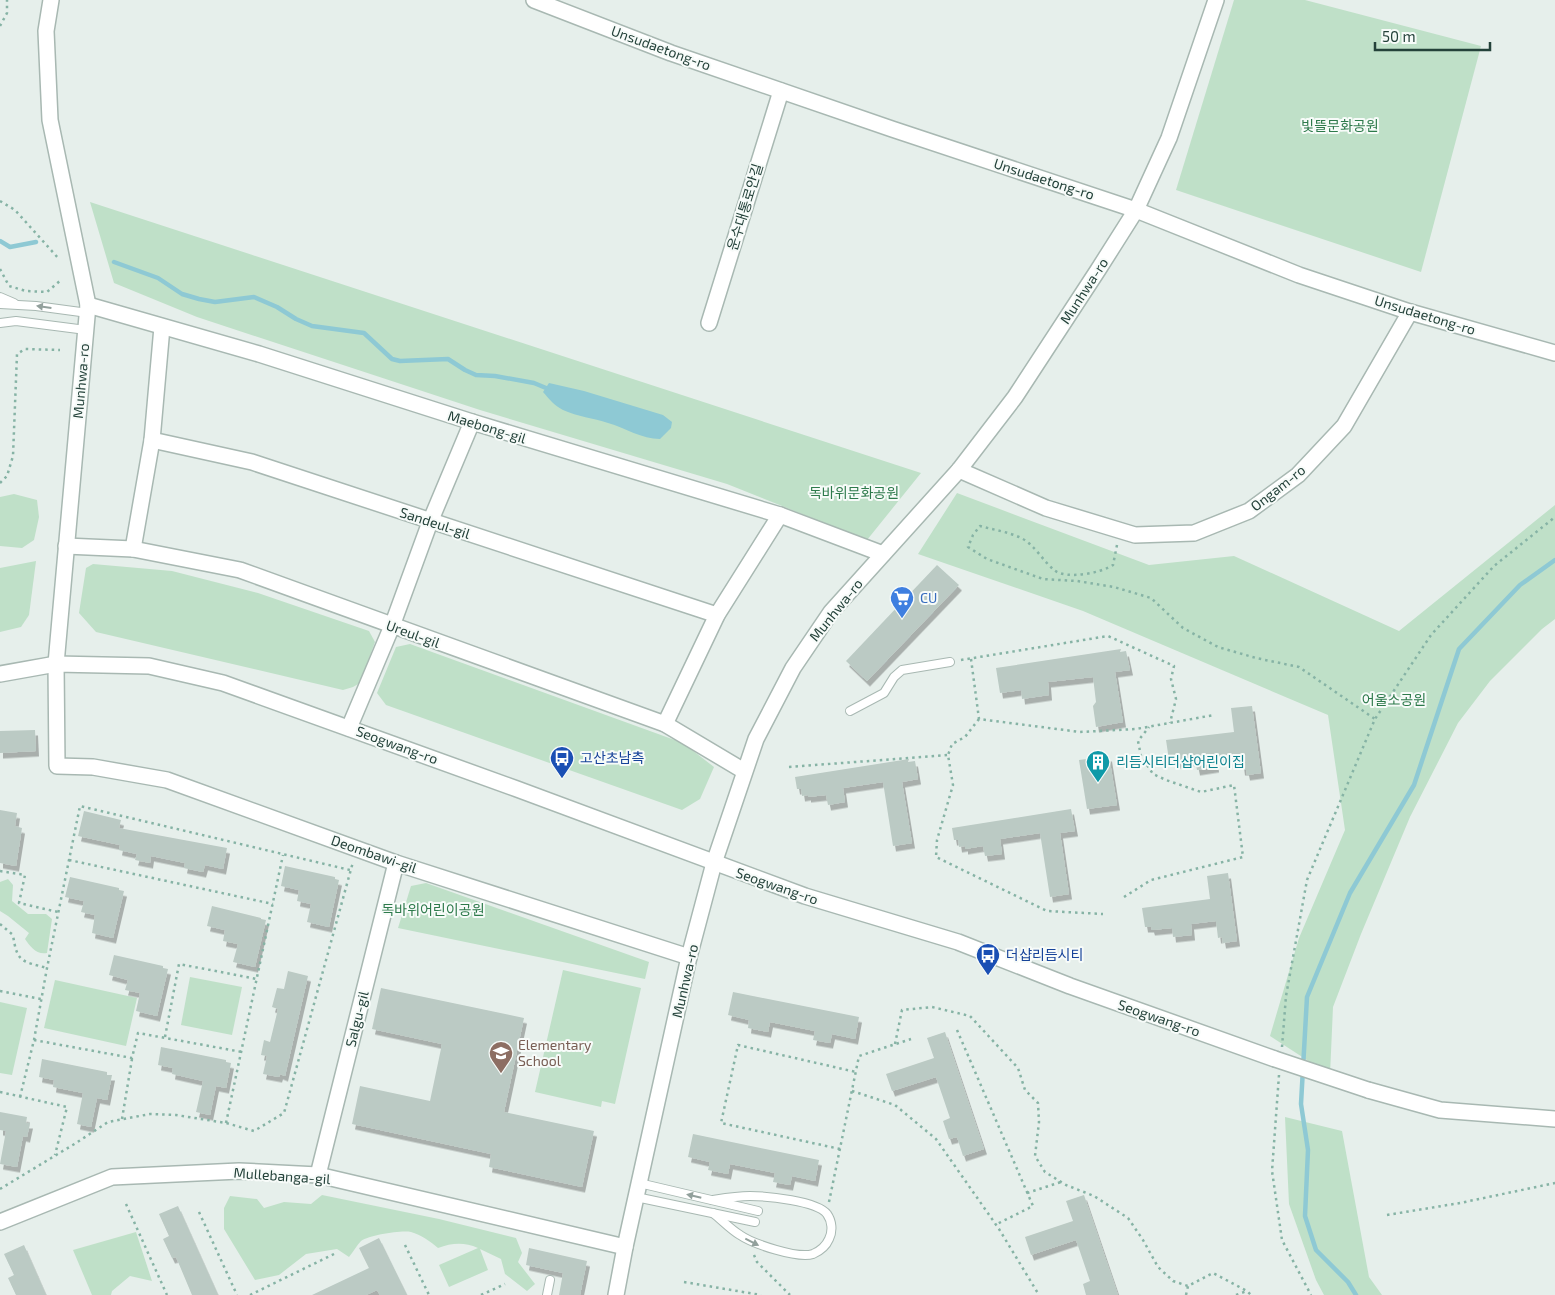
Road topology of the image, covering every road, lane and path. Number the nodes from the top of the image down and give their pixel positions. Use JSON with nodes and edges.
{"nodes":[{"id":1,"x":7,"y":0,"type":"edge"},
{"id":2,"x":51,"y":0,"type":"edge"},
{"id":3,"x":534,"y":0,"type":"edge"},
{"id":4,"x":1216,"y":0,"type":"edge"},
{"id":5,"x":0,"y":26,"type":"edge"},
{"id":6,"x":781,"y":91,"type":"junction"},
{"id":7,"x":0,"y":201,"type":"edge"},
{"id":8,"x":1136,"y":210,"type":"junction"},
{"id":9,"x":59,"y":259,"type":"dead end"},
{"id":10,"x":0,"y":268,"type":"edge"},
{"id":11,"x":61,"y":280,"type":"dead end"},
{"id":12,"x":0,"y":297,"type":"edge"},
{"id":13,"x":0,"y":304,"type":"edge"},
{"id":14,"x":15,"y":304,"type":"junction"},
{"id":15,"x":88,"y":309,"type":"junction"},
{"id":16,"x":1410,"y":312,"type":"junction"},
{"id":17,"x":0,"y":323,"type":"edge"},
{"id":18,"x":708,"y":323,"type":"dead end"},
{"id":19,"x":162,"y":327,"type":"junction"},
{"id":20,"x":86,"y":330,"type":"junction"},
{"id":21,"x":60,"y":350,"type":"dead end"},
{"id":22,"x":1555,"y":353,"type":"edge"},
{"id":23,"x":472,"y":422,"type":"junction"},
{"id":24,"x":152,"y":440,"type":"junction"},
{"id":25,"x":959,"y":470,"type":"junction"},
{"id":26,"x":0,"y":483,"type":"edge"},
{"id":27,"x":780,"y":515,"type":"junction"},
{"id":28,"x":1555,"y":517,"type":"edge"},
{"id":29,"x":430,"y":522,"type":"junction"},
{"id":30,"x":1118,"y":543,"type":"dead end"},
{"id":31,"x":66,"y":546,"type":"junction"},
{"id":32,"x":133,"y":549,"type":"junction"},
{"id":33,"x":883,"y":554,"type":"junction"},
{"id":34,"x":717,"y":615,"type":"junction"},
{"id":35,"x":392,"y":626,"type":"junction"},
{"id":36,"x":970,"y":659,"type":"junction"},
{"id":37,"x":950,"y":662,"type":"joint"},
{"id":38,"x":56,"y":664,"type":"junction"},
{"id":39,"x":0,"y":674,"type":"edge"},
{"id":40,"x":850,"y":711,"type":"dead end"},
{"id":41,"x":1214,"y":715,"type":"dead end"},
{"id":42,"x":979,"y":719,"type":"junction"},
{"id":43,"x":1375,"y":719,"type":"junction"},
{"id":44,"x":1170,"y":723,"type":"junction"},
{"id":45,"x":665,"y":724,"type":"junction"},
{"id":46,"x":1149,"y":727,"type":"junction"},
{"id":47,"x":349,"y":728,"type":"junction"},
{"id":48,"x":948,"y":755,"type":"junction"},
{"id":49,"x":57,"y":766,"type":"joint"},
{"id":50,"x":789,"y":767,"type":"dead end"},
{"id":51,"x":744,"y":771,"type":"junction"},
{"id":52,"x":356,"y":848,"type":"junction"},
{"id":53,"x":283,"y":855,"type":"junction"},
{"id":54,"x":69,"y":860,"type":"junction"},
{"id":55,"x":396,"y":863,"type":"junction"},
{"id":56,"x":714,"y":863,"type":"junction"},
{"id":57,"x":350,"y":870,"type":"junction"},
{"id":58,"x":0,"y":871,"type":"edge"},
{"id":59,"x":1124,"y":896,"type":"dead end"},
{"id":60,"x":273,"y":904,"type":"junction"},
{"id":61,"x":58,"y":912,"type":"junction"},
{"id":62,"x":1103,"y":914,"type":"dead end"},
{"id":63,"x":0,"y":924,"type":"edge"},
{"id":64,"x":689,"y":958,"type":"junction"},
{"id":65,"x":47,"y":968,"type":"junction"},
{"id":66,"x":257,"y":979,"type":"junction"},
{"id":67,"x":0,"y":991,"type":"edge"},
{"id":68,"x":41,"y":999,"type":"junction"},
{"id":69,"x":957,"y":1030,"type":"dead end"},
{"id":70,"x":165,"y":1037,"type":"junction"},
{"id":71,"x":911,"y":1038,"type":"dead end"},
{"id":72,"x":34,"y":1040,"type":"junction"},
{"id":73,"x":894,"y":1044,"type":"junction"},
{"id":74,"x":242,"y":1052,"type":"junction"},
{"id":75,"x":1278,"y":1057,"type":"junction"},
{"id":76,"x":132,"y":1058,"type":"junction"},
{"id":77,"x":856,"y":1072,"type":"junction"},
{"id":78,"x":1279,"y":1075,"type":"dead end"},
{"id":79,"x":852,"y":1090,"type":"junction"},
{"id":80,"x":0,"y":1092,"type":"edge"},
{"id":81,"x":20,"y":1097,"type":"junction"},
{"id":82,"x":122,"y":1119,"type":"junction"},
{"id":83,"x":1555,"y":1119,"type":"edge"},
{"id":84,"x":226,"y":1123,"type":"junction"},
{"id":85,"x":840,"y":1149,"type":"junction"},
{"id":86,"x":55,"y":1156,"type":"junction"},
{"id":87,"x":318,"y":1175,"type":"junction"},
{"id":88,"x":1061,"y":1182,"type":"junction"},
{"id":89,"x":1555,"y":1183,"type":"edge"},
{"id":90,"x":0,"y":1189,"type":"edge"},
{"id":91,"x":638,"y":1190,"type":"junction"},
{"id":92,"x":1027,"y":1193,"type":"junction"},
{"id":93,"x":712,"y":1200,"type":"junction"},
{"id":94,"x":126,"y":1204,"type":"dead end"},
{"id":95,"x":758,"y":1211,"type":"dead end"},
{"id":96,"x":199,"y":1212,"type":"dead end"},
{"id":97,"x":713,"y":1213,"type":"junction"},
{"id":98,"x":826,"y":1213,"type":"junction"},
{"id":99,"x":1387,"y":1215,"type":"dead end"},
{"id":100,"x":0,"y":1222,"type":"edge"},
{"id":101,"x":755,"y":1222,"type":"dead end"},
{"id":102,"x":995,"y":1225,"type":"junction"},
{"id":103,"x":746,"y":1238,"type":"junction"},
{"id":104,"x":405,"y":1246,"type":"dead end"},
{"id":105,"x":625,"y":1247,"type":"junction"},
{"id":106,"x":334,"y":1254,"type":"dead end"},
{"id":107,"x":550,"y":1280,"type":"dead end"},
{"id":108,"x":684,"y":1282,"type":"dead end"},
{"id":109,"x":505,"y":1284,"type":"dead end"},
{"id":110,"x":1188,"y":1286,"type":"junction"},
{"id":111,"x":1247,"y":1291,"type":"junction"},
{"id":112,"x":167,"y":1295,"type":"edge"},
{"id":113,"x":237,"y":1295,"type":"edge"},
{"id":114,"x":250,"y":1295,"type":"edge"},
{"id":115,"x":429,"y":1295,"type":"edge"},
{"id":116,"x":481,"y":1295,"type":"edge"},
{"id":117,"x":546,"y":1295,"type":"edge"},
{"id":118,"x":616,"y":1295,"type":"edge"},
{"id":119,"x":761,"y":1295,"type":"edge"},
{"id":120,"x":790,"y":1295,"type":"edge"},
{"id":121,"x":1039,"y":1295,"type":"edge"},
{"id":122,"x":1186,"y":1295,"type":"edge"},
{"id":123,"x":1236,"y":1295,"type":"edge"},
{"id":124,"x":1251,"y":1295,"type":"edge"},
{"id":125,"x":1311,"y":1295,"type":"edge"}],
"edges":[{"from":1,"to":5,"type":"path"},
{"from":2,"to":15,"type":"street","name":"Munhwa-ro"},
{"from":3,"to":6,"type":"street","name":"Unsudaetong-ro"},
{"from":4,"to":8,"type":"street","name":"Munhwa-ro"},
{"from":6,"to":8,"type":"street","name":"Unsudaetong-ro"},
{"from":6,"to":18,"type":"street","name":"운수대통로안길"},
{"from":7,"to":9,"type":"path"},
{"from":8,"to":16,"type":"street","name":"Unsudaetong-ro"},
{"from":8,"to":25,"type":"street","name":"Munhwa-ro"},
{"from":10,"to":11,"type":"path"},
{"from":12,"to":14,"type":"lane"},
{"from":13,"to":14,"type":"lane"},
{"from":15,"to":14,"type":"lane","one_way":true},
{"from":15,"to":19,"type":"street","name":"Maebong-gil"},
{"from":15,"to":20,"type":"street","name":"Munhwa-ro"},
{"from":16,"to":22,"type":"street","name":"Unsudaetong-ro"},
{"from":16,"to":25,"type":"street","name":"Ongam-ro"},
{"from":17,"to":20,"type":"lane"},
{"from":19,"to":23,"type":"street","name":"Maebong-gil"},
{"from":19,"to":24,"type":"street"},
{"from":20,"to":31,"type":"street","name":"Munhwa-ro"},
{"from":21,"to":26,"type":"path"},
{"from":23,"to":27,"type":"street","name":"Maebong-gil"},
{"from":23,"to":29,"type":"street"},
{"from":24,"to":29,"type":"street","name":"Sandeul-gil"},
{"from":24,"to":32,"type":"street"},
{"from":25,"to":33,"type":"street","name":"Munhwa-ro"},
{"from":27,"to":33,"type":"street","name":"Maebong-gil"},
{"from":27,"to":34,"type":"street"},
{"from":28,"to":43,"type":"path"},
{"from":29,"to":34,"type":"street","name":"Sandeul-gil"},
{"from":29,"to":35,"type":"street"},
{"from":30,"to":43,"type":"path"},
{"from":31,"to":32,"type":"street","name":"Ureul-gil"},
{"from":31,"to":38,"type":"street","name":"Munhwa-ro"},
{"from":32,"to":35,"type":"street","name":"Ureul-gil"},
{"from":33,"to":51,"type":"street","name":"Munhwa-ro"},
{"from":34,"to":45,"type":"street"},
{"from":35,"to":45,"type":"street","name":"Ureul-gil"},
{"from":35,"to":47,"type":"street"},
{"from":36,"to":37,"type":"path"},
{"from":36,"to":42,"type":"path"},
{"from":36,"to":44,"type":"path"},
{"from":37,"to":40,"type":"lane"},
{"from":38,"to":39,"type":"street","name":"Seogwang-ro"},
{"from":38,"to":47,"type":"street","name":"Seogwang-ro"},
{"from":38,"to":49,"type":"street","name":"Munhwa-ro"},
{"from":41,"to":44,"type":"path"},
{"from":42,"to":46,"type":"path"},
{"from":42,"to":48,"type":"path"},
{"from":43,"to":75,"type":"path"},
{"from":44,"to":46,"type":"path"},
{"from":45,"to":51,"type":"street","name":"Ureul-gil"},
{"from":46,"to":59,"type":"path"},
{"from":47,"to":56,"type":"street","name":"Seogwang-ro"},
{"from":48,"to":50,"type":"path"},
{"from":48,"to":62,"type":"path"},
{"from":49,"to":52,"type":"street","name":"Deombawi-gil"},
{"from":51,"to":56,"type":"street","name":"Munhwa-ro"},
{"from":52,"to":55,"type":"street","name":"Deombawi-gil"},
{"from":52,"to":57,"type":"path"},
{"from":53,"to":54,"type":"path"},
{"from":53,"to":57,"type":"path"},
{"from":53,"to":60,"type":"path"},
{"from":54,"to":60,"type":"path"},
{"from":54,"to":61,"type":"path"},
{"from":55,"to":64,"type":"street","name":"Deombawi-gil"},
{"from":55,"to":87,"type":"street","name":"Salgu-gil"},
{"from":56,"to":64,"type":"street","name":"Munhwa-ro"},
{"from":56,"to":75,"type":"street","name":"Seogwang-ro"},
{"from":57,"to":84,"type":"path"},
{"from":58,"to":61,"type":"path"},
{"from":60,"to":66,"type":"path"},
{"from":61,"to":65,"type":"path"},
{"from":63,"to":65,"type":"path"},
{"from":64,"to":91,"type":"street","name":"Munhwa-ro"},
{"from":65,"to":68,"type":"path"},
{"from":66,"to":70,"type":"path"},
{"from":66,"to":74,"type":"path"},
{"from":67,"to":68,"type":"path"},
{"from":68,"to":72,"type":"path"},
{"from":69,"to":92,"type":"path"},
{"from":70,"to":74,"type":"path"},
{"from":70,"to":76,"type":"path"},
{"from":71,"to":73,"type":"path"},
{"from":72,"to":76,"type":"path"},
{"from":72,"to":81,"type":"path"},
{"from":73,"to":77,"type":"path"},
{"from":73,"to":88,"type":"path"},
{"from":74,"to":84,"type":"path"},
{"from":75,"to":83,"type":"street","name":"Seogwang-ro","bridge":true},
{"from":76,"to":82,"type":"path"},
{"from":77,"to":79,"type":"path"},
{"from":77,"to":85,"type":"path"},
{"from":78,"to":125,"type":"path"},
{"from":79,"to":85,"type":"path"},
{"from":79,"to":102,"type":"path"},
{"from":80,"to":81,"type":"path"},
{"from":81,"to":86,"type":"path"},
{"from":82,"to":84,"type":"path"},
{"from":82,"to":86,"type":"path"},
{"from":85,"to":98,"type":"path"},
{"from":86,"to":90,"type":"path"},
{"from":87,"to":100,"type":"street","name":"Mullebanga-gil"},
{"from":87,"to":105,"type":"street","name":"Mullebanga-gil"},
{"from":88,"to":92,"type":"path"},
{"from":88,"to":110,"type":"path"},
{"from":89,"to":99,"type":"path"},
{"from":93,"to":91,"type":"lane","one_way":true},
{"from":91,"to":97,"type":"lane"},
{"from":91,"to":105,"type":"street","name":"Munhwa-ro"},
{"from":92,"to":102,"type":"path"},
{"from":93,"to":95,"type":"lane"},
{"from":93,"to":98,"type":"lane"},
{"from":94,"to":112,"type":"path"},
{"from":96,"to":113,"type":"path"},
{"from":97,"to":101,"type":"lane"},
{"from":97,"to":103,"type":"lane"},
{"from":103,"to":98,"type":"lane","one_way":true},
{"from":102,"to":121,"type":"path"},
{"from":103,"to":120,"type":"path"},
{"from":104,"to":115,"type":"path"},
{"from":105,"to":118,"type":"street","name":"Munhwa-ro"},
{"from":106,"to":114,"type":"path"},
{"from":107,"to":117,"type":"lane"},
{"from":108,"to":119,"type":"path"},
{"from":109,"to":116,"type":"path"},
{"from":110,"to":111,"type":"path"},
{"from":110,"to":122,"type":"path"},
{"from":111,"to":123,"type":"path"},
{"from":111,"to":124,"type":"path"}]}
